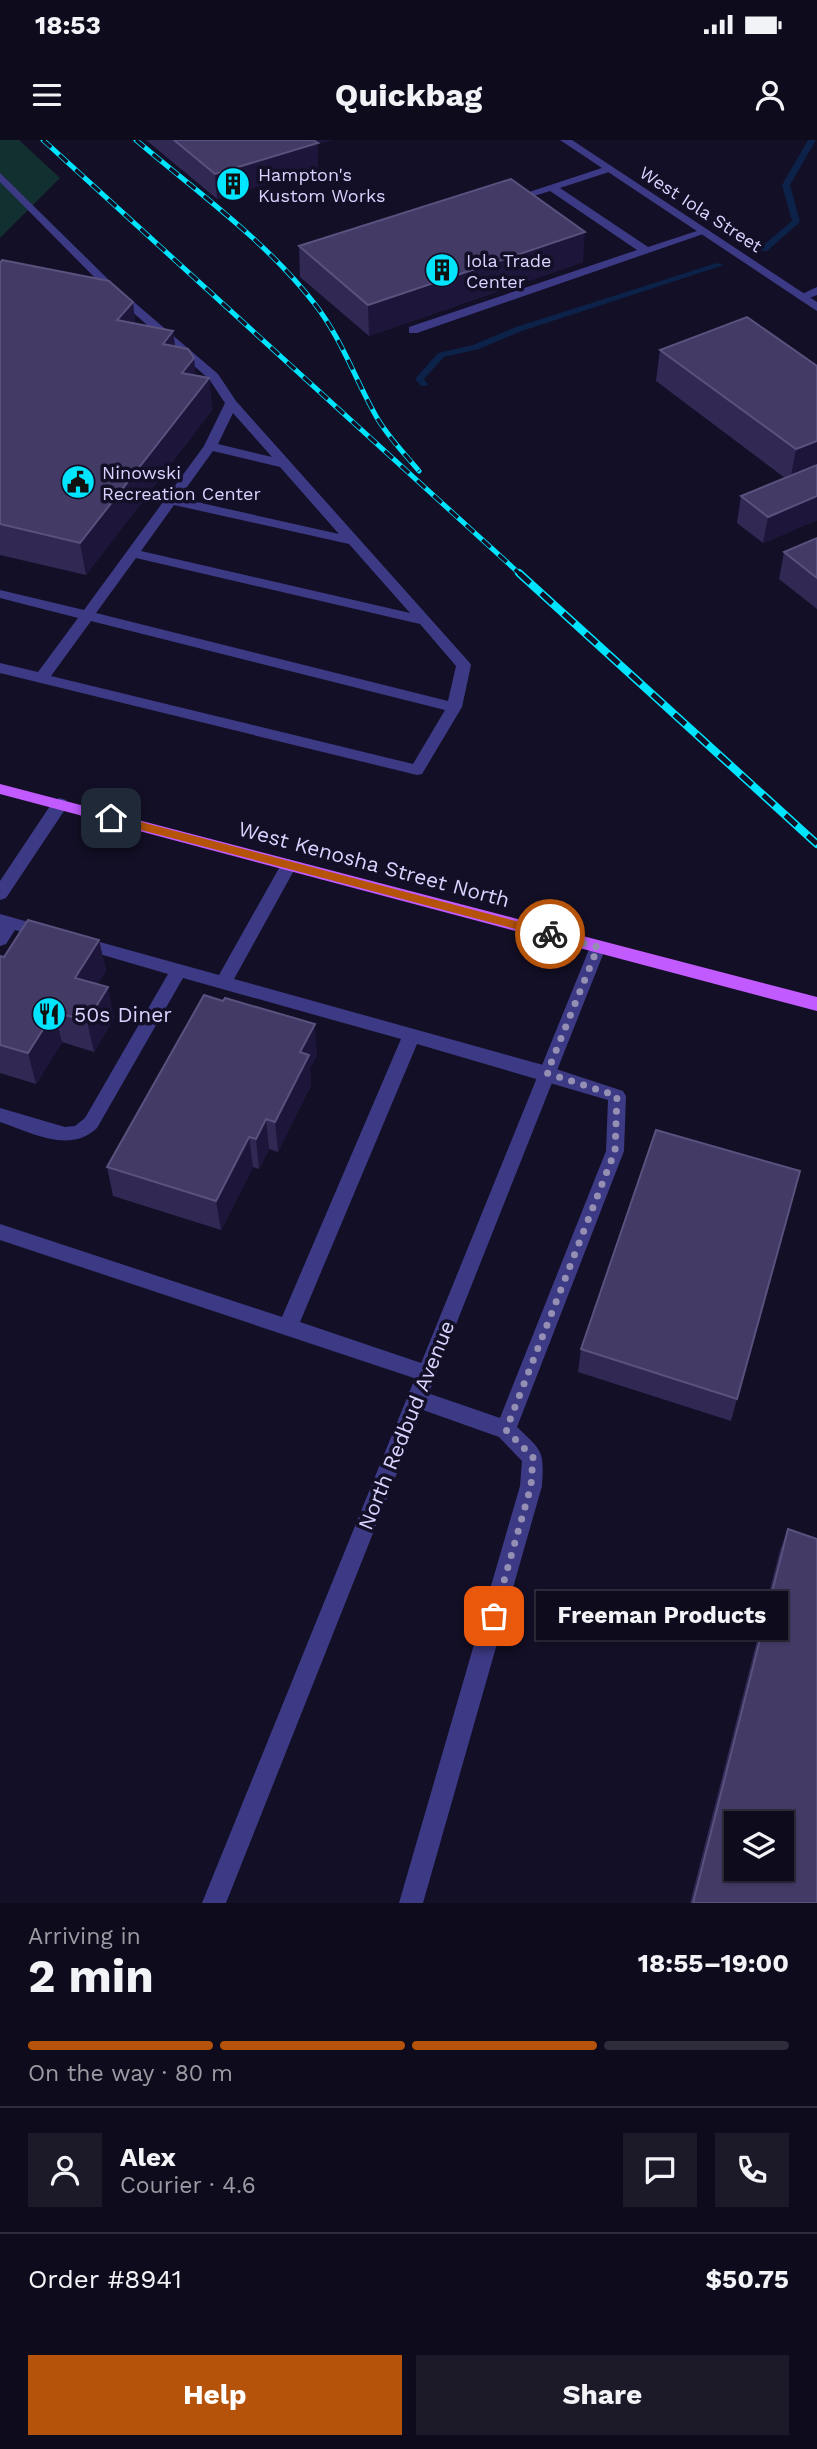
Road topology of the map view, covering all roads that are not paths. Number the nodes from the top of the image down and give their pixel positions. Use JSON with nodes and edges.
{"nodes":[{"id":1,"x":565,"y":140,"type":"edge"},
{"id":2,"x":608,"y":169,"type":"junction"},
{"id":3,"x":0,"y":176,"type":"edge"},
{"id":4,"x":551,"y":187,"type":"junction"},
{"id":5,"x":501,"y":203,"type":"edge"},
{"id":6,"x":703,"y":232,"type":"junction"},
{"id":7,"x":646,"y":251,"type":"junction"},
{"id":8,"x":817,"y":291,"type":"edge"},
{"id":9,"x":802,"y":297,"type":"junction"},
{"id":10,"x":817,"y":307,"type":"edge"},
{"id":11,"x":413,"y":330,"type":"dead end"},
{"id":12,"x":231,"y":403,"type":"junction"},
{"id":13,"x":210,"y":446,"type":"junction"},
{"id":14,"x":285,"y":464,"type":"junction"},
{"id":15,"x":171,"y":500,"type":"junction"},
{"id":16,"x":354,"y":541,"type":"junction"},
{"id":17,"x":133,"y":552,"type":"junction"},
{"id":18,"x":0,"y":594,"type":"edge"},
{"id":19,"x":87,"y":615,"type":"junction"},
{"id":20,"x":425,"y":621,"type":"junction"},
{"id":21,"x":0,"y":668,"type":"edge"},
{"id":22,"x":42,"y":678,"type":"junction"},
{"id":23,"x":454,"y":707,"type":"junction"},
{"id":24,"x":0,"y":789,"type":"edge"},
{"id":25,"x":60,"y":804,"type":"junction"},
{"id":26,"x":289,"y":865,"type":"junction"},
{"id":27,"x":0,"y":894,"type":"edge"},
{"id":28,"x":5,"y":922,"type":"edge"},
{"id":29,"x":0,"y":940,"type":"edge"},
{"id":30,"x":598,"y":947,"type":"junction"},
{"id":31,"x":179,"y":970,"type":"junction"},
{"id":32,"x":224,"y":982,"type":"junction"},
{"id":33,"x":817,"y":1004,"type":"edge"},
{"id":34,"x":412,"y":1035,"type":"junction"},
{"id":35,"x":547,"y":1073,"type":"junction"},
{"id":36,"x":0,"y":1115,"type":"edge"},
{"id":37,"x":0,"y":1232,"type":"edge"},
{"id":38,"x":288,"y":1327,"type":"junction"},
{"id":39,"x":426,"y":1373,"type":"junction"},
{"id":40,"x":416,"y":1398,"type":"junction"},
{"id":41,"x":506,"y":1430,"type":"junction"},
{"id":42,"x":214,"y":1903,"type":"edge"},
{"id":43,"x":411,"y":1903,"type":"edge"}],
"edges":[{"from":1,"to":2,"type":"street","name":"West Iola Street"},
{"from":2,"to":4,"type":"street"},
{"from":2,"to":6,"type":"street","name":"West Iola Street"},
{"from":3,"to":12,"type":"street"},
{"from":4,"to":5,"type":"street"},
{"from":4,"to":7,"type":"street"},
{"from":6,"to":7,"type":"street"},
{"from":6,"to":9,"type":"street","name":"West Iola Street"},
{"from":7,"to":11,"type":"street"},
{"from":8,"to":9,"type":"street"},
{"from":9,"to":10,"type":"street","name":"West Iola Street"},
{"from":12,"to":13,"type":"street"},
{"from":12,"to":14,"type":"street"},
{"from":13,"to":14,"type":"street"},
{"from":13,"to":15,"type":"street"},
{"from":14,"to":16,"type":"street"},
{"from":15,"to":16,"type":"street"},
{"from":15,"to":17,"type":"street"},
{"from":16,"to":20,"type":"street"},
{"from":17,"to":19,"type":"street"},
{"from":17,"to":20,"type":"street"},
{"from":18,"to":19,"type":"street"},
{"from":19,"to":22,"type":"street"},
{"from":19,"to":23,"type":"street"},
{"from":20,"to":23,"type":"street"},
{"from":21,"to":22,"type":"street"},
{"from":22,"to":23,"type":"street"},
{"from":24,"to":25,"type":"main road","name":"West Kenosha Street North"},
{"from":25,"to":26,"type":"main road","name":"West Kenosha Street North"},
{"from":25,"to":27,"type":"street"},
{"from":26,"to":30,"type":"main road","name":"West Kenosha Street North"},
{"from":26,"to":32,"type":"street"},
{"from":28,"to":29,"type":"street"},
{"from":28,"to":31,"type":"street"},
{"from":30,"to":33,"type":"main road","name":"West Kenosha Street North"},
{"from":30,"to":35,"type":"street","name":"North Redbud Avenue"},
{"from":31,"to":32,"type":"street"},
{"from":31,"to":36,"type":"street"},
{"from":32,"to":34,"type":"street"},
{"from":34,"to":35,"type":"street"},
{"from":34,"to":38,"type":"street"},
{"from":35,"to":39,"type":"street","name":"North Redbud Avenue"},
{"from":35,"to":41,"type":"street"},
{"from":37,"to":38,"type":"street"},
{"from":38,"to":39,"type":"street"},
{"from":39,"to":40,"type":"street","name":"North Redbud Avenue"},
{"from":40,"to":41,"type":"street"},
{"from":40,"to":42,"type":"street","name":"North Redbud Avenue"},
{"from":41,"to":43,"type":"street"}]}
